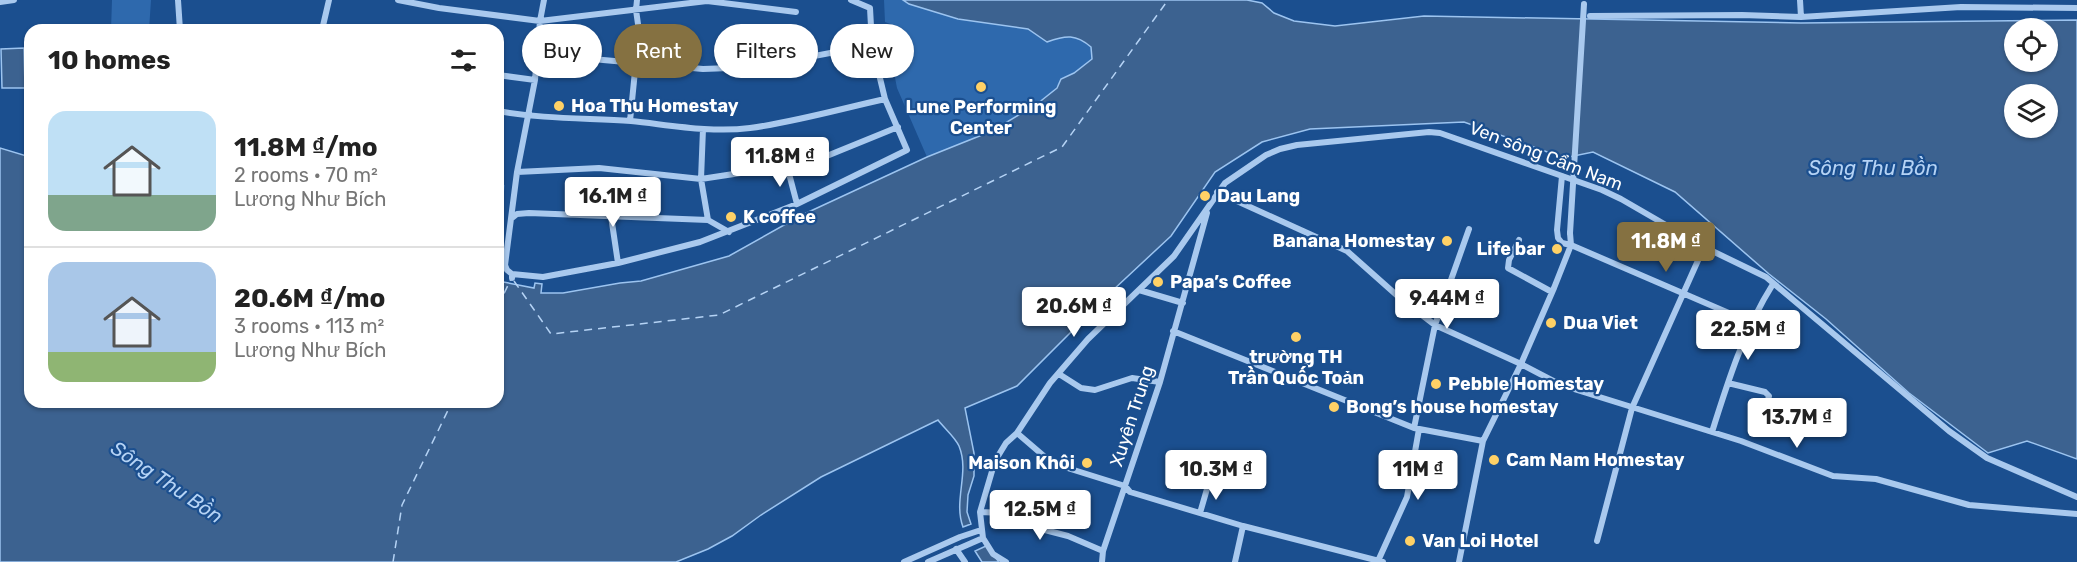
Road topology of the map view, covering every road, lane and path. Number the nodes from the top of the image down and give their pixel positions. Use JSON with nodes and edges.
{"nodes":[{"id":1,"x":14,"y":0,"type":"edge"},
{"id":2,"x":178,"y":0,"type":"edge"},
{"id":3,"x":329,"y":0,"type":"edge"},
{"id":4,"x":398,"y":0,"type":"edge"},
{"id":5,"x":544,"y":0,"type":"edge"},
{"id":6,"x":637,"y":0,"type":"edge"},
{"id":7,"x":851,"y":0,"type":"edge"},
{"id":8,"x":1800,"y":0,"type":"edge"},
{"id":9,"x":1938,"y":0,"type":"edge"},
{"id":10,"x":707,"y":1,"type":"edge"},
{"id":11,"x":0,"y":2,"type":"edge"},
{"id":12,"x":1584,"y":2,"type":"edge"},
{"id":13,"x":1938,"y":8,"type":"junction"},
{"id":14,"x":2077,"y":8,"type":"edge"},
{"id":15,"x":636,"y":10,"type":"junction"},
{"id":16,"x":796,"y":12,"type":"dead end"},
{"id":17,"x":1590,"y":16,"type":"dead end"},
{"id":18,"x":1801,"y":17,"type":"junction"},
{"id":19,"x":540,"y":21,"type":"junction"},
{"id":20,"x":180,"y":24,"type":"edge"},
{"id":21,"x":323,"y":24,"type":"edge"},
{"id":22,"x":540,"y":24,"type":"edge"},
{"id":23,"x":638,"y":24,"type":"edge"},
{"id":24,"x":871,"y":24,"type":"edge"},
{"id":25,"x":830,"y":53,"type":"edge"},
{"id":26,"x":702,"y":69,"type":"edge"},
{"id":27,"x":504,"y":76,"type":"edge"},
{"id":28,"x":635,"y":78,"type":"edge"},
{"id":29,"x":880,"y":78,"type":"edge"},
{"id":30,"x":535,"y":80,"type":"joint"},
{"id":31,"x":885,"y":99,"type":"junction"},
{"id":32,"x":504,"y":112,"type":"edge"},
{"id":33,"x":528,"y":117,"type":"junction"},
{"id":34,"x":630,"y":121,"type":"junction"},
{"id":35,"x":898,"y":127,"type":"junction"},
{"id":36,"x":703,"y":129,"type":"junction"},
{"id":37,"x":787,"y":166,"type":"junction"},
{"id":38,"x":517,"y":172,"type":"junction"},
{"id":39,"x":1562,"y":176,"type":"junction"},
{"id":40,"x":701,"y":179,"type":"junction"},
{"id":41,"x":1217,"y":192,"type":"junction"},
{"id":42,"x":797,"y":204,"type":"junction"},
{"id":43,"x":1208,"y":209,"type":"junction"},
{"id":44,"x":611,"y":216,"type":"junction"},
{"id":45,"x":512,"y":219,"type":"junction"},
{"id":46,"x":708,"y":220,"type":"junction"},
{"id":47,"x":1469,"y":229,"type":"dead end"},
{"id":48,"x":729,"y":232,"type":"junction"},
{"id":49,"x":1519,"y":240,"type":"dead end"},
{"id":50,"x":1571,"y":245,"type":"junction"},
{"id":51,"x":1704,"y":247,"type":"junction"},
{"id":52,"x":618,"y":263,"type":"junction"},
{"id":53,"x":1773,"y":284,"type":"junction"},
{"id":54,"x":1139,"y":290,"type":"junction"},
{"id":55,"x":1552,"y":292,"type":"junction"},
{"id":56,"x":1682,"y":294,"type":"junction"},
{"id":57,"x":1183,"y":303,"type":"junction"},
{"id":58,"x":1752,"y":323,"type":"junction"},
{"id":59,"x":1435,"y":326,"type":"junction"},
{"id":60,"x":1173,"y":331,"type":"junction"},
{"id":61,"x":1521,"y":364,"type":"junction"},
{"id":62,"x":1059,"y":374,"type":"junction"},
{"id":63,"x":1160,"y":382,"type":"junction"},
{"id":64,"x":1728,"y":382,"type":"junction"},
{"id":65,"x":1767,"y":404,"type":"dead end"},
{"id":66,"x":1632,"y":408,"type":"junction"},
{"id":67,"x":1417,"y":429,"type":"junction"},
{"id":68,"x":1712,"y":432,"type":"junction"},
{"id":69,"x":1017,"y":433,"type":"junction"},
{"id":70,"x":1483,"y":441,"type":"junction"},
{"id":71,"x":1209,"y":482,"type":"dead end"},
{"id":72,"x":1125,"y":486,"type":"junction"},
{"id":73,"x":2077,"y":497,"type":"edge"},
{"id":74,"x":980,"y":512,"type":"junction"},
{"id":75,"x":1200,"y":513,"type":"junction"},
{"id":76,"x":2077,"y":514,"type":"edge"},
{"id":77,"x":1243,"y":526,"type":"junction"},
{"id":78,"x":981,"y":530,"type":"junction"},
{"id":79,"x":983,"y":538,"type":"junction"},
{"id":80,"x":1597,"y":541,"type":"dead end"},
{"id":81,"x":956,"y":549,"type":"junction"},
{"id":82,"x":1103,"y":550,"type":"junction"},
{"id":83,"x":1381,"y":561,"type":"edge"},
{"id":84,"x":904,"y":562,"type":"edge"},
{"id":85,"x":928,"y":562,"type":"edge"},
{"id":86,"x":965,"y":562,"type":"edge"},
{"id":87,"x":1006,"y":562,"type":"edge"},
{"id":88,"x":1102,"y":562,"type":"edge"},
{"id":89,"x":1235,"y":562,"type":"edge"},
{"id":90,"x":1459,"y":562,"type":"edge"}],
"edges":[{"from":1,"to":11,"type":"street"},
{"from":2,"to":20,"type":"street"},
{"from":3,"to":21,"type":"street"},
{"from":4,"to":19,"type":"street"},
{"from":5,"to":19,"type":"street"},
{"from":6,"to":15,"type":"street"},
{"from":7,"to":24,"type":"street"},
{"from":8,"to":18,"type":"street"},
{"from":9,"to":13,"type":"street"},
{"from":10,"to":15,"type":"street"},
{"from":10,"to":16,"type":"street"},
{"from":12,"to":50,"type":"street","bridge":true},
{"from":13,"to":14,"type":"street"},
{"from":13,"to":18,"type":"street"},
{"from":15,"to":19,"type":"street"},
{"from":15,"to":23,"type":"street"},
{"from":17,"to":18,"type":"street"},
{"from":19,"to":22,"type":"street"},
{"from":25,"to":26,"type":"street"},
{"from":27,"to":30,"type":"street"},
{"from":28,"to":34,"type":"street"},
{"from":29,"to":31,"type":"street"},
{"from":30,"to":33,"type":"street"},
{"from":31,"to":35,"type":"street"},
{"from":31,"to":36,"type":"street"},
{"from":32,"to":33,"type":"street"},
{"from":33,"to":34,"type":"street"},
{"from":33,"to":38,"type":"street"},
{"from":34,"to":36,"type":"street"},
{"from":35,"to":37,"type":"street"},
{"from":35,"to":42,"type":"street"},
{"from":36,"to":40,"type":"street"},
{"from":37,"to":40,"type":"street"},
{"from":37,"to":42,"type":"street"},
{"from":38,"to":40,"type":"street"},
{"from":38,"to":45,"type":"street"},
{"from":39,"to":41,"type":"street","name":"Ven sông Cẩm Nam"},
{"from":39,"to":50,"type":"street"},
{"from":39,"to":51,"type":"street","name":"Ven sông Cẩm Nam"},
{"from":40,"to":46,"type":"street"},
{"from":41,"to":43,"type":"street"},
{"from":41,"to":59,"type":"street"},
{"from":42,"to":48,"type":"street"},
{"from":43,"to":54,"type":"street"},
{"from":43,"to":57,"type":"street","name":"Xuyên Trung"},
{"from":44,"to":45,"type":"street"},
{"from":44,"to":46,"type":"street"},
{"from":44,"to":52,"type":"street"},
{"from":45,"to":52,"type":"street"},
{"from":46,"to":48,"type":"street"},
{"from":47,"to":59,"type":"street"},
{"from":48,"to":52,"type":"street"},
{"from":49,"to":55,"type":"street"},
{"from":50,"to":55,"type":"street"},
{"from":50,"to":56,"type":"street"},
{"from":51,"to":53,"type":"street","name":"Ven sông Cẩm Nam"},
{"from":51,"to":56,"type":"street"},
{"from":53,"to":58,"type":"street"},
{"from":53,"to":73,"type":"street","name":"Ven sông Cẩm Nam"},
{"from":54,"to":57,"type":"street"},
{"from":54,"to":62,"type":"street"},
{"from":55,"to":61,"type":"street"},
{"from":56,"to":58,"type":"street"},
{"from":56,"to":66,"type":"street"},
{"from":57,"to":60,"type":"street","name":"Xuyên Trung"},
{"from":58,"to":64,"type":"street"},
{"from":59,"to":61,"type":"street"},
{"from":59,"to":67,"type":"street"},
{"from":60,"to":63,"type":"street","name":"Xuyên Trung"},
{"from":60,"to":67,"type":"street"},
{"from":61,"to":66,"type":"street"},
{"from":61,"to":70,"type":"street"},
{"from":62,"to":63,"type":"street"},
{"from":62,"to":69,"type":"street"},
{"from":63,"to":72,"type":"street","name":"Xuyên Trung"},
{"from":64,"to":65,"type":"street"},
{"from":64,"to":68,"type":"street"},
{"from":66,"to":68,"type":"street"},
{"from":66,"to":80,"type":"street"},
{"from":67,"to":70,"type":"street"},
{"from":67,"to":83,"type":"street"},
{"from":68,"to":76,"type":"street"},
{"from":69,"to":72,"type":"street"},
{"from":69,"to":74,"type":"street"},
{"from":70,"to":90,"type":"street"},
{"from":71,"to":75,"type":"street"},
{"from":72,"to":75,"type":"street"},
{"from":72,"to":82,"type":"street","name":"Xuyên Trung"},
{"from":74,"to":78,"type":"street"},
{"from":74,"to":82,"type":"street"},
{"from":75,"to":77,"type":"street"},
{"from":77,"to":83,"type":"street"},
{"from":77,"to":89,"type":"street"},
{"from":78,"to":79,"type":"street"},
{"from":78,"to":84,"type":"street"},
{"from":79,"to":81,"type":"street"},
{"from":79,"to":87,"type":"street"},
{"from":81,"to":85,"type":"street"},
{"from":81,"to":86,"type":"street"},
{"from":82,"to":88,"type":"street","name":"Xuyên Trung"}]}
